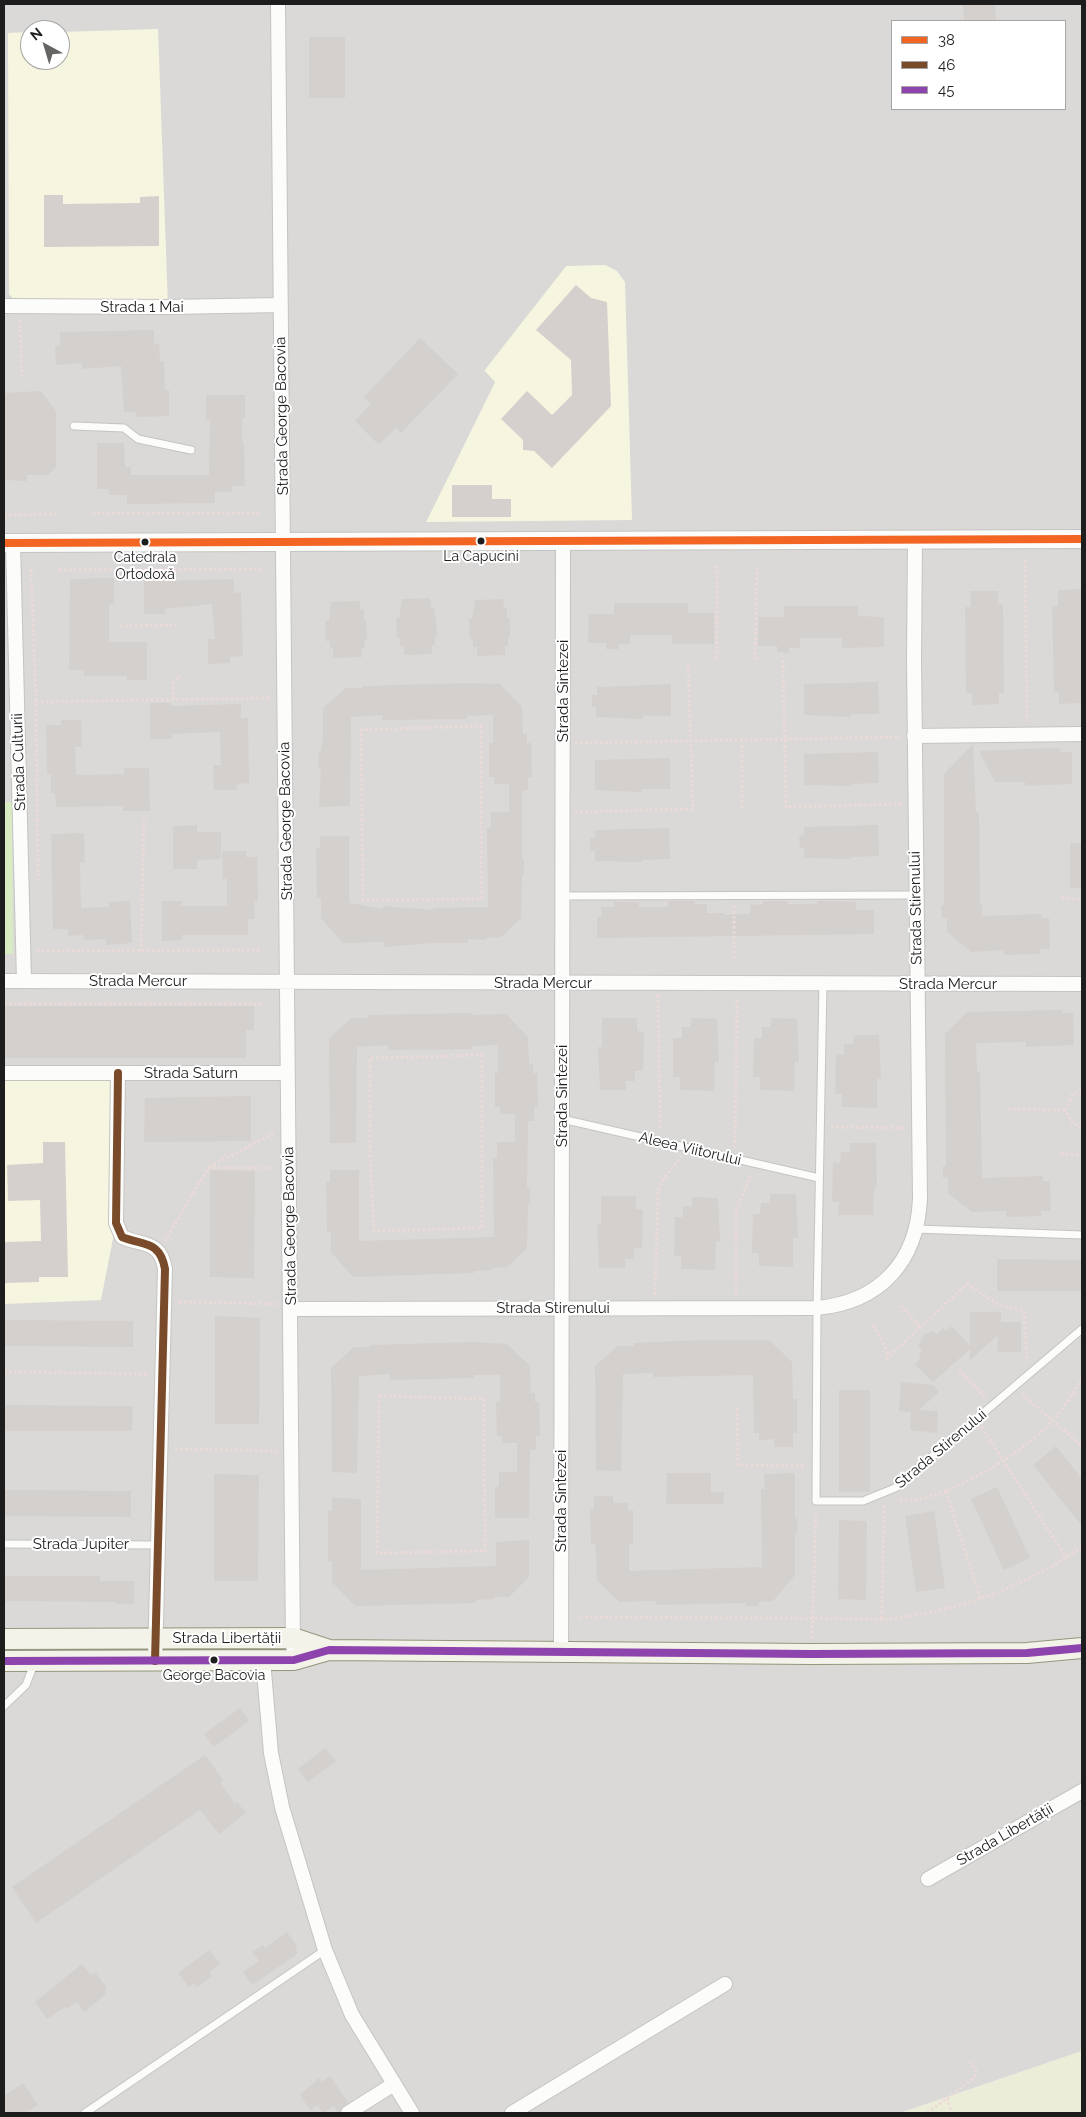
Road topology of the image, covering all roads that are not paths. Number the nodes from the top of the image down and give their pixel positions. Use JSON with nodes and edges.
{"nodes":[{"id":1,"x":278,"y":4,"type":"edge"},
{"id":2,"x":281,"y":305,"type":"junction"},
{"id":3,"x":4,"y":306,"type":"edge"},
{"id":4,"x":74,"y":426,"type":"dead end"},
{"id":5,"x":192,"y":450,"type":"dead end"},
{"id":6,"x":1082,"y":539,"type":"edge"},
{"id":7,"x":915,"y":540,"type":"junction"},
{"id":8,"x":563,"y":541,"type":"junction"},
{"id":9,"x":283,"y":542,"type":"junction"},
{"id":10,"x":8,"y":543,"type":"edge"},
{"id":11,"x":1082,"y":734,"type":"edge"},
{"id":12,"x":914,"y":736,"type":"junction"},
{"id":13,"x":916,"y":895,"type":"junction"},
{"id":14,"x":562,"y":896,"type":"junction"},
{"id":15,"x":4,"y":981,"type":"edge"},
{"id":16,"x":24,"y":981,"type":"junction"},
{"id":17,"x":287,"y":982,"type":"junction"},
{"id":18,"x":562,"y":983,"type":"junction"},
{"id":19,"x":823,"y":984,"type":"junction"},
{"id":20,"x":917,"y":984,"type":"junction"},
{"id":21,"x":1082,"y":984,"type":"edge"},
{"id":22,"x":4,"y":1073,"type":"edge"},
{"id":23,"x":118,"y":1073,"type":"junction"},
{"id":24,"x":288,"y":1073,"type":"junction"},
{"id":25,"x":562,"y":1119,"type":"junction"},
{"id":26,"x":819,"y":1178,"type":"junction"},
{"id":27,"x":916,"y":1228,"type":"junction"},
{"id":28,"x":1082,"y":1235,"type":"edge"},
{"id":29,"x":290,"y":1307,"type":"junction"},
{"id":30,"x":561,"y":1308,"type":"junction"},
{"id":31,"x":816,"y":1308,"type":"junction"},
{"id":32,"x":1082,"y":1329,"type":"edge"},
{"id":33,"x":4,"y":1544,"type":"edge"},
{"id":34,"x":157,"y":1545,"type":"junction"},
{"id":35,"x":156,"y":1638,"type":"junction"},
{"id":36,"x":293,"y":1638,"type":"junction"},
{"id":37,"x":4,"y":1639,"type":"edge"},
{"id":38,"x":1082,"y":1648,"type":"edge"},
{"id":39,"x":329,"y":1650,"type":"junction"},
{"id":40,"x":561,"y":1652,"type":"junction"},
{"id":41,"x":263,"y":1660,"type":"junction"},
{"id":42,"x":294,"y":1660,"type":"junction"},
{"id":43,"x":4,"y":1661,"type":"edge"},
{"id":44,"x":34,"y":1661,"type":"junction"},
{"id":45,"x":155,"y":1661,"type":"junction"},
{"id":46,"x":4,"y":1706,"type":"edge"},
{"id":47,"x":1082,"y":1791,"type":"edge"},
{"id":48,"x":928,"y":1879,"type":"dead end"},
{"id":49,"x":325,"y":1950,"type":"junction"},
{"id":50,"x":725,"y":1984,"type":"dead end"},
{"id":51,"x":394,"y":2084,"type":"junction"},
{"id":52,"x":85,"y":2113,"type":"edge"},
{"id":53,"x":348,"y":2113,"type":"edge"},
{"id":54,"x":412,"y":2113,"type":"edge"},
{"id":55,"x":512,"y":2113,"type":"edge"}],
"edges":[{"from":1,"to":2,"type":"street","name":"Strada George Bacovia"},
{"from":2,"to":3,"type":"street","name":"Strada 1 Mai"},
{"from":2,"to":9,"type":"street","name":"Strada George Bacovia"},
{"from":4,"to":5,"type":"lane"},
{"from":6,"to":7,"type":"street"},
{"from":7,"to":8,"type":"street"},
{"from":7,"to":12,"type":"street","name":"Strada Stirenului"},
{"from":8,"to":9,"type":"street"},
{"from":8,"to":14,"type":"street","name":"Strada Sintezei"},
{"from":9,"to":10,"type":"street"},
{"from":9,"to":17,"type":"street","name":"Strada George Bacovia"},
{"from":10,"to":16,"type":"street","name":"Strada Culturii"},
{"from":11,"to":12,"type":"street"},
{"from":12,"to":13,"type":"street","name":"Strada Stirenului"},
{"from":13,"to":14,"type":"lane"},
{"from":13,"to":20,"type":"street","name":"Strada Stirenului"},
{"from":14,"to":18,"type":"street","name":"Strada Sintezei"},
{"from":15,"to":16,"type":"street","name":"Strada Mercur"},
{"from":16,"to":17,"type":"street","name":"Strada Mercur"},
{"from":17,"to":18,"type":"street","name":"Strada Mercur"},
{"from":17,"to":24,"type":"street","name":"Strada George Bacovia"},
{"from":18,"to":19,"type":"street","name":"Strada Mercur"},
{"from":18,"to":25,"type":"street","name":"Strada Sintezei"},
{"from":19,"to":20,"type":"street","name":"Strada Mercur"},
{"from":19,"to":26,"type":"lane"},
{"from":20,"to":21,"type":"street","name":"Strada Mercur"},
{"from":20,"to":27,"type":"street","name":"Strada Stirenului"},
{"from":22,"to":23,"type":"street","name":"Strada Saturn"},
{"from":23,"to":24,"type":"street","name":"Strada Saturn"},
{"from":23,"to":34,"type":"street"},
{"from":24,"to":29,"type":"street","name":"Strada George Bacovia"},
{"from":25,"to":26,"type":"lane","name":"Aleea Viitorului"},
{"from":25,"to":30,"type":"street","name":"Strada Sintezei"},
{"from":26,"to":31,"type":"lane"},
{"from":27,"to":28,"type":"lane"},
{"from":27,"to":31,"type":"street","name":"Strada Stirenului"},
{"from":29,"to":30,"type":"street","name":"Strada Stirenului"},
{"from":29,"to":36,"type":"street","name":"Strada George Bacovia"},
{"from":30,"to":31,"type":"street","name":"Strada Stirenului"},
{"from":30,"to":40,"type":"street","name":"Strada Sintezei"},
{"from":31,"to":32,"type":"lane","name":"Strada Stirenului"},
{"from":33,"to":34,"type":"lane","name":"Strada Jupiter"},
{"from":34,"to":35,"type":"street"},
{"from":35,"to":36,"type":"main road","name":"Strada Libertății"},
{"from":35,"to":37,"type":"main road","name":"Strada Libertății"},
{"from":35,"to":45,"type":"street"},
{"from":36,"to":39,"type":"main road","name":"Strada Libertății"},
{"from":36,"to":42,"type":"street","name":"Strada George Bacovia"},
{"from":38,"to":40,"type":"main road","name":"Strada Libertății"},
{"from":39,"to":40,"type":"main road","name":"Strada Libertății"},
{"from":39,"to":42,"type":"main road","name":"Strada Libertății"},
{"from":41,"to":42,"type":"main road","name":"Strada Libertății"},
{"from":41,"to":45,"type":"main road","name":"Strada Libertății"},
{"from":41,"to":49,"type":"street"},
{"from":43,"to":44,"type":"main road","name":"Strada Libertății"},
{"from":44,"to":45,"type":"main road","name":"Strada Libertății"},
{"from":44,"to":46,"type":"lane"},
{"from":47,"to":48,"type":"street","name":"Strada Libertății"},
{"from":49,"to":51,"type":"street"},
{"from":49,"to":52,"type":"lane"},
{"from":50,"to":55,"type":"street"},
{"from":51,"to":53,"type":"street"},
{"from":51,"to":54,"type":"street"}]}
